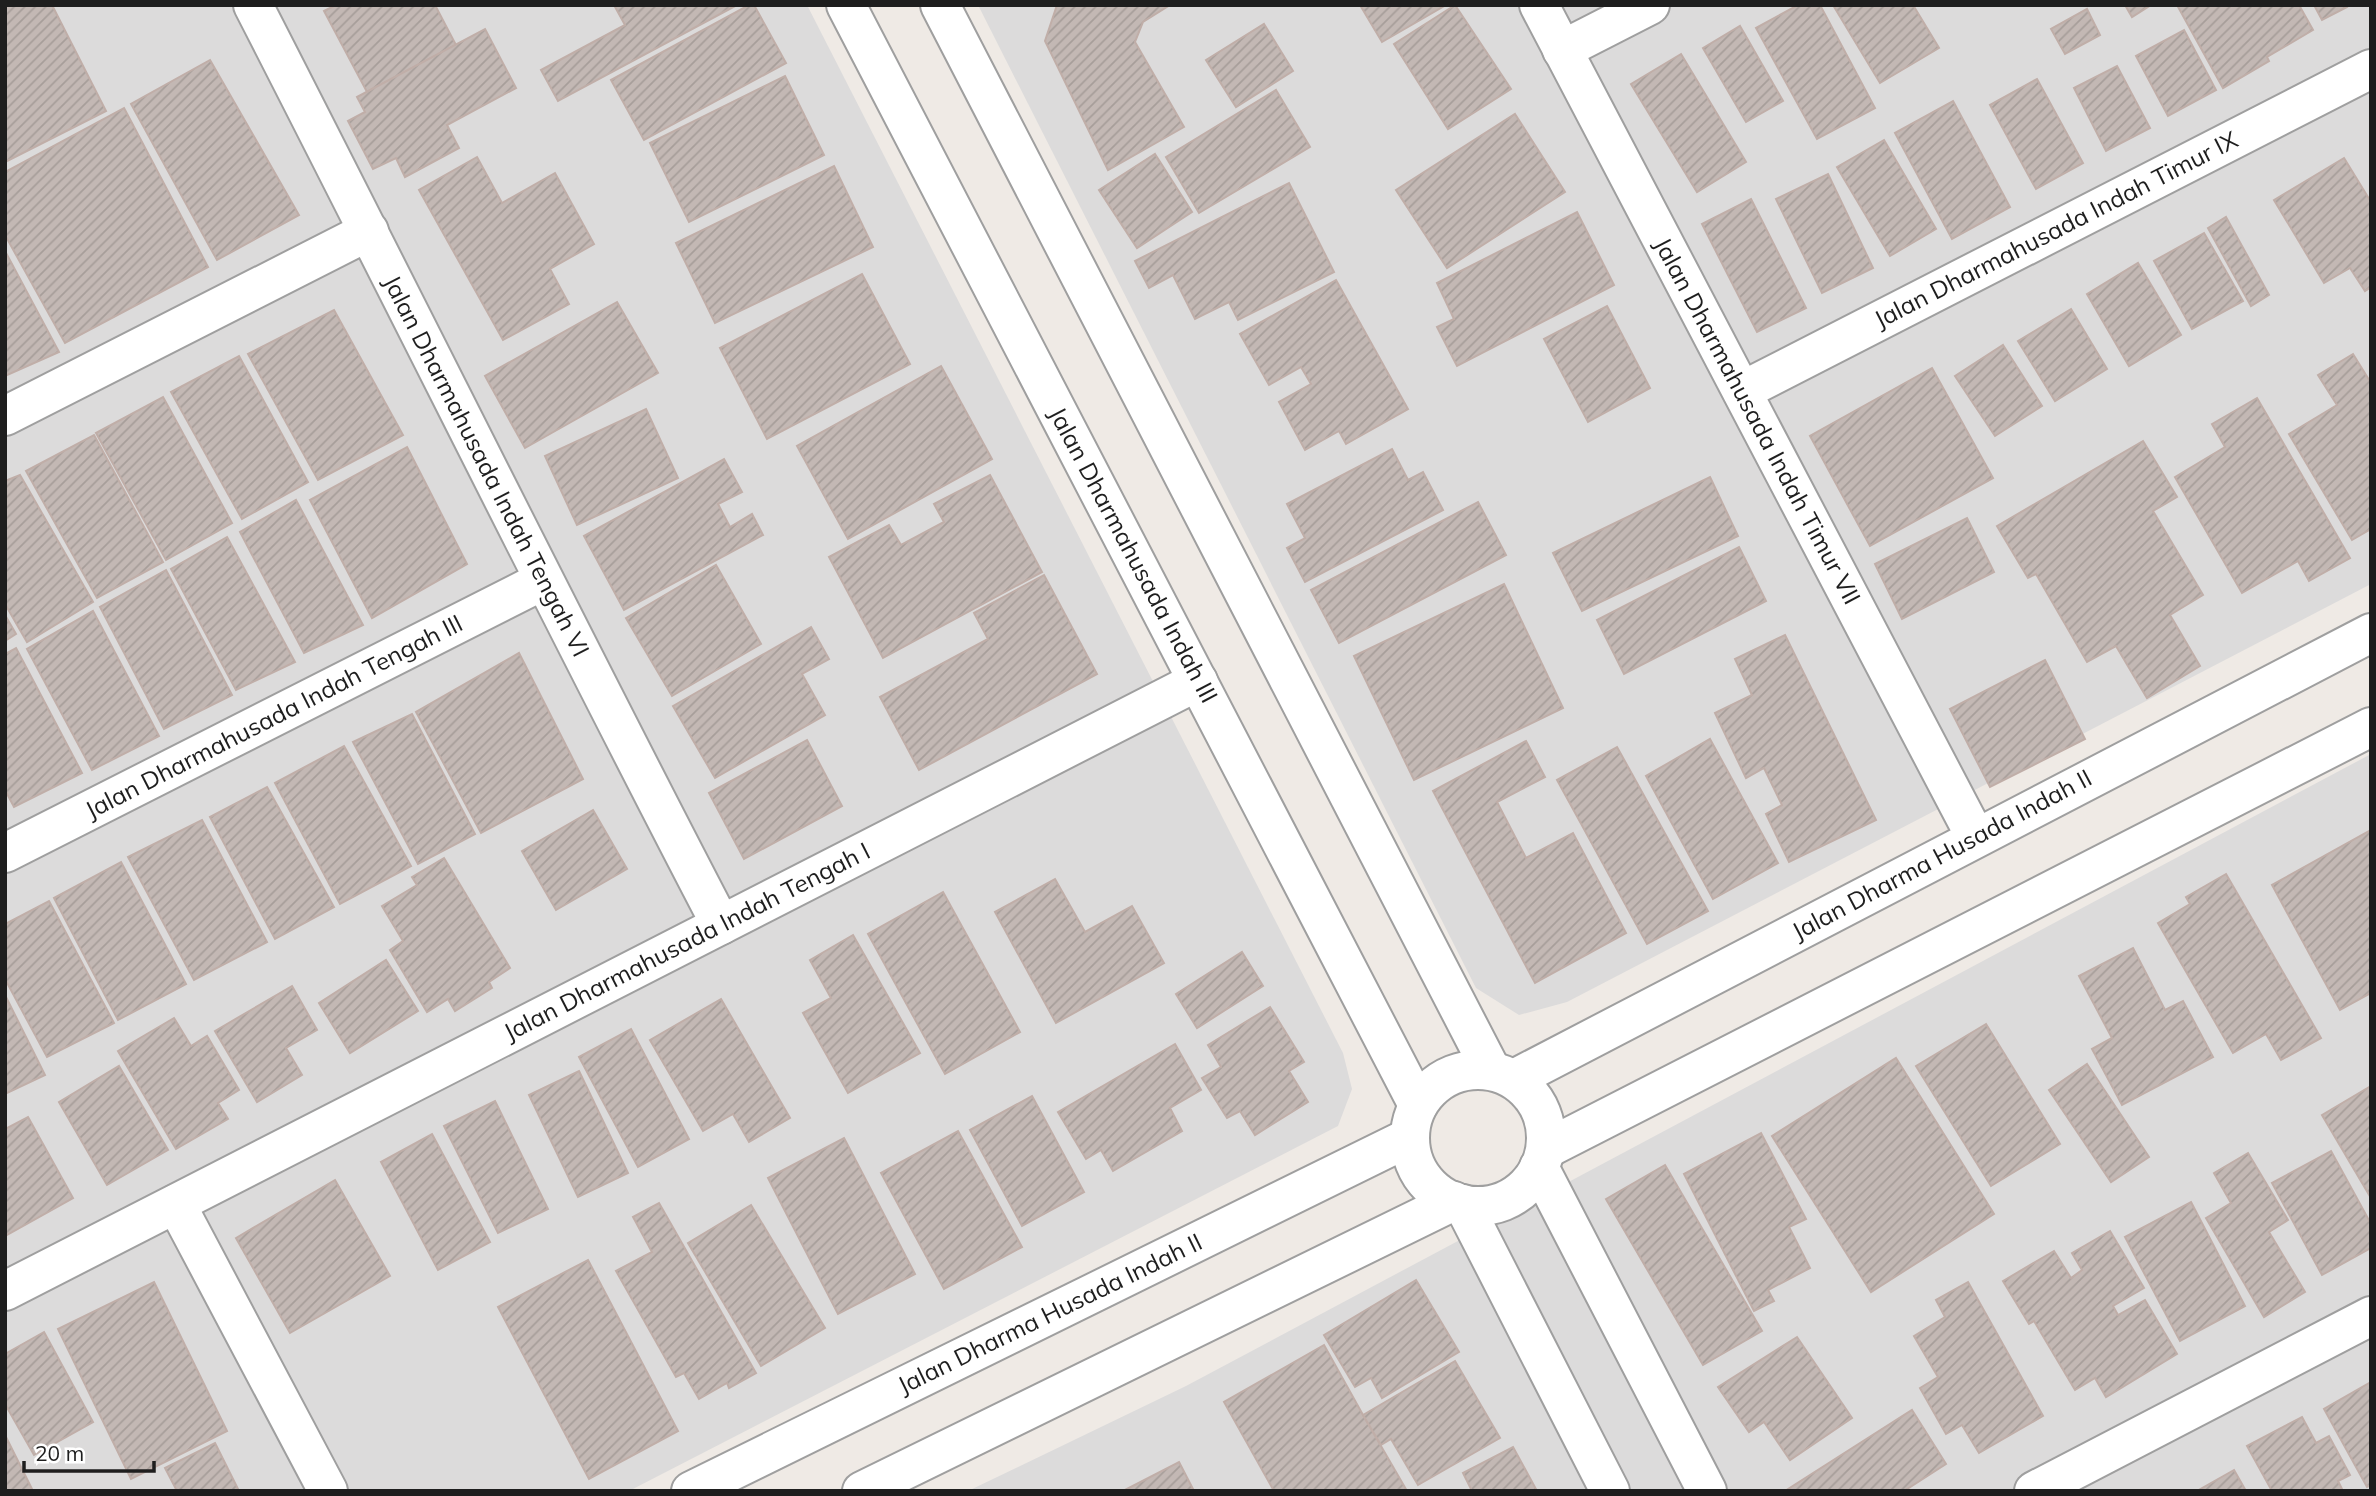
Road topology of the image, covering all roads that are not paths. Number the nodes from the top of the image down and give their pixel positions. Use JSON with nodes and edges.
{"nodes":[{"id":1,"x":253,"y":5,"type":"edge"},
{"id":2,"x":846,"y":5,"type":"edge"},
{"id":3,"x":940,"y":5,"type":"edge"},
{"id":4,"x":1539,"y":5,"type":"edge"},
{"id":5,"x":1650,"y":5,"type":"edge"},
{"id":6,"x":1562,"y":50,"type":"junction"},
{"id":7,"x":2371,"y":69,"type":"edge"},
{"id":8,"x":369,"y":231,"type":"junction"},
{"id":9,"x":1742,"y":391,"type":"junction"},
{"id":10,"x":5,"y":416,"type":"edge"},
{"id":11,"x":542,"y":581,"type":"junction"},
{"id":12,"x":2371,"y":633,"type":"edge"},
{"id":13,"x":1198,"y":681,"type":"junction"},
{"id":14,"x":2371,"y":727,"type":"edge"},
{"id":15,"x":1975,"y":836,"type":"junction"},
{"id":16,"x":5,"y":853,"type":"edge"},
{"id":17,"x":721,"y":925,"type":"junction"},
{"id":18,"x":1502,"y":1075,"type":"junction"},
{"id":19,"x":1414,"y":1121,"type":"junction"},
{"id":20,"x":1543,"y":1158,"type":"junction"},
{"id":21,"x":1458,"y":1203,"type":"junction"},
{"id":22,"x":176,"y":1204,"type":"junction"},
{"id":23,"x":5,"y":1291,"type":"edge"},
{"id":24,"x":2371,"y":1316,"type":"edge"},
{"id":25,"x":328,"y":1491,"type":"edge"},
{"id":26,"x":691,"y":1491,"type":"edge"},
{"id":27,"x":862,"y":1491,"type":"edge"},
{"id":28,"x":1610,"y":1491,"type":"edge"},
{"id":29,"x":1707,"y":1491,"type":"edge"},
{"id":30,"x":2034,"y":1491,"type":"edge"}],
"edges":[{"from":1,"to":8,"type":"street","name":"Jalan Dharmahusada Indah Tengah VI"},
{"from":2,"to":13,"type":"street","name":"Jalan Dharmahusada Indah III"},
{"from":3,"to":18,"type":"street"},
{"from":4,"to":6,"type":"street","name":"Jalan Dharmahusada Indah Timur VII"},
{"from":5,"to":6,"type":"street"},
{"from":6,"to":9,"type":"street","name":"Jalan Dharmahusada Indah Timur VII"},
{"from":7,"to":9,"type":"street","name":"Jalan Dharmahusada Indah Timur IX"},
{"from":8,"to":10,"type":"street"},
{"from":8,"to":11,"type":"street","name":"Jalan Dharmahusada Indah Tengah VI"},
{"from":9,"to":15,"type":"street","name":"Jalan Dharmahusada Indah Timur VII"},
{"from":11,"to":16,"type":"street","name":"Jalan Dharmahusada Indah Tengah III"},
{"from":11,"to":17,"type":"street","name":"Jalan Dharmahusada Indah Tengah VI"},
{"from":12,"to":15,"type":"street","name":"Jalan Dharma Husada Indah II"},
{"from":13,"to":17,"type":"street","name":"Jalan Dharmahusada Indah Tengah I"},
{"from":13,"to":19,"type":"street","name":"Jalan Dharmahusada Indah III"},
{"from":14,"to":20,"type":"street"},
{"from":15,"to":18,"type":"street","name":"Jalan Dharma Husada Indah II"},
{"from":17,"to":22,"type":"street","name":"Jalan Dharmahusada Indah Tengah I"},
{"from":18,"to":19,"type":"street"},
{"from":18,"to":20,"type":"street"},
{"from":19,"to":21,"type":"street"},
{"from":19,"to":26,"type":"street","name":"Jalan Dharma Husada Indah II"},
{"from":20,"to":21,"type":"street"},
{"from":20,"to":29,"type":"street"},
{"from":21,"to":27,"type":"street"},
{"from":21,"to":28,"type":"street"},
{"from":22,"to":23,"type":"street","name":"Jalan Dharmahusada Indah Tengah I"},
{"from":22,"to":25,"type":"street"},
{"from":24,"to":30,"type":"street"}]}
